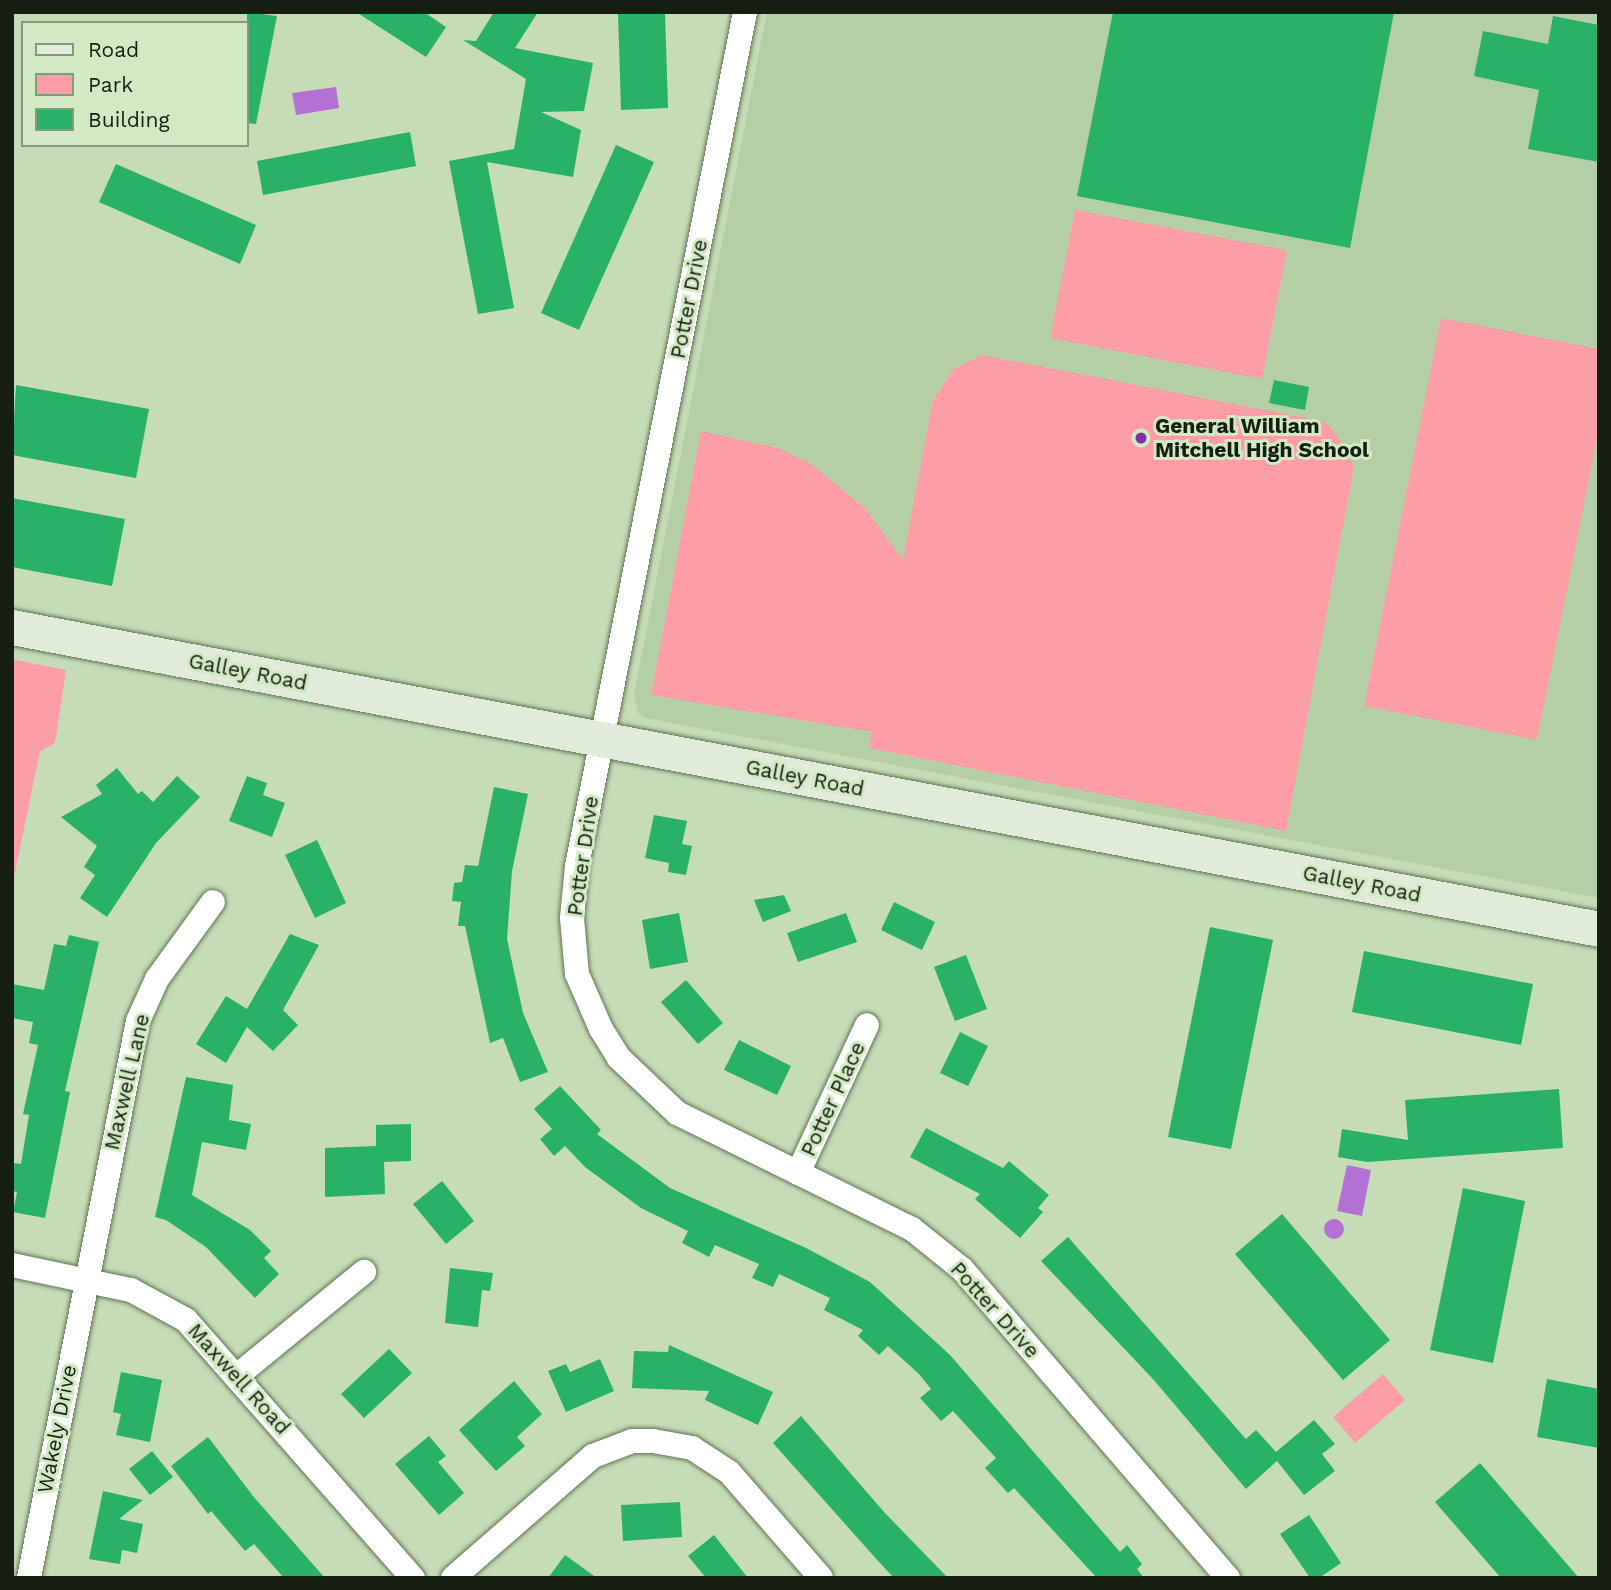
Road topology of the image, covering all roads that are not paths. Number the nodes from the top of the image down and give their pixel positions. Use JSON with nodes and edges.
{"nodes":[{"id":1,"x":745,"y":12,"type":"edge"},
{"id":2,"x":12,"y":627,"type":"edge"},
{"id":3,"x":601,"y":740,"type":"junction"},
{"id":4,"x":213,"y":902,"type":"dead end"},
{"id":5,"x":1599,"y":929,"type":"edge"},
{"id":6,"x":867,"y":1025,"type":"dead end"},
{"id":7,"x":798,"y":1173,"type":"junction"},
{"id":8,"x":12,"y":1265,"type":"edge"},
{"id":9,"x":363,"y":1272,"type":"dead end"},
{"id":10,"x":85,"y":1280,"type":"junction"},
{"id":11,"x":238,"y":1375,"type":"junction"},
{"id":12,"x":29,"y":1578,"type":"edge"},
{"id":13,"x":413,"y":1578,"type":"edge"},
{"id":14,"x":453,"y":1578,"type":"edge"},
{"id":15,"x":821,"y":1578,"type":"edge"},
{"id":16,"x":1228,"y":1578,"type":"edge"}],
"edges":[{"from":1,"to":3,"type":"street","name":"Potter Drive"},
{"from":2,"to":3,"type":"main road","name":"Galley Road"},
{"from":3,"to":5,"type":"main road","name":"Galley Road"},
{"from":3,"to":7,"type":"street","name":"Potter Drive"},
{"from":4,"to":10,"type":"street","name":"Maxwell Lane"},
{"from":6,"to":7,"type":"street","name":"Potter Place"},
{"from":7,"to":16,"type":"street","name":"Potter Drive"},
{"from":8,"to":10,"type":"street","name":"Maxwell Road"},
{"from":9,"to":11,"type":"street"},
{"from":10,"to":11,"type":"street","name":"Maxwell Road"},
{"from":10,"to":12,"type":"street","name":"Wakely Drive"},
{"from":11,"to":13,"type":"street","name":"Maxwell Road"},
{"from":14,"to":15,"type":"street"}]}
